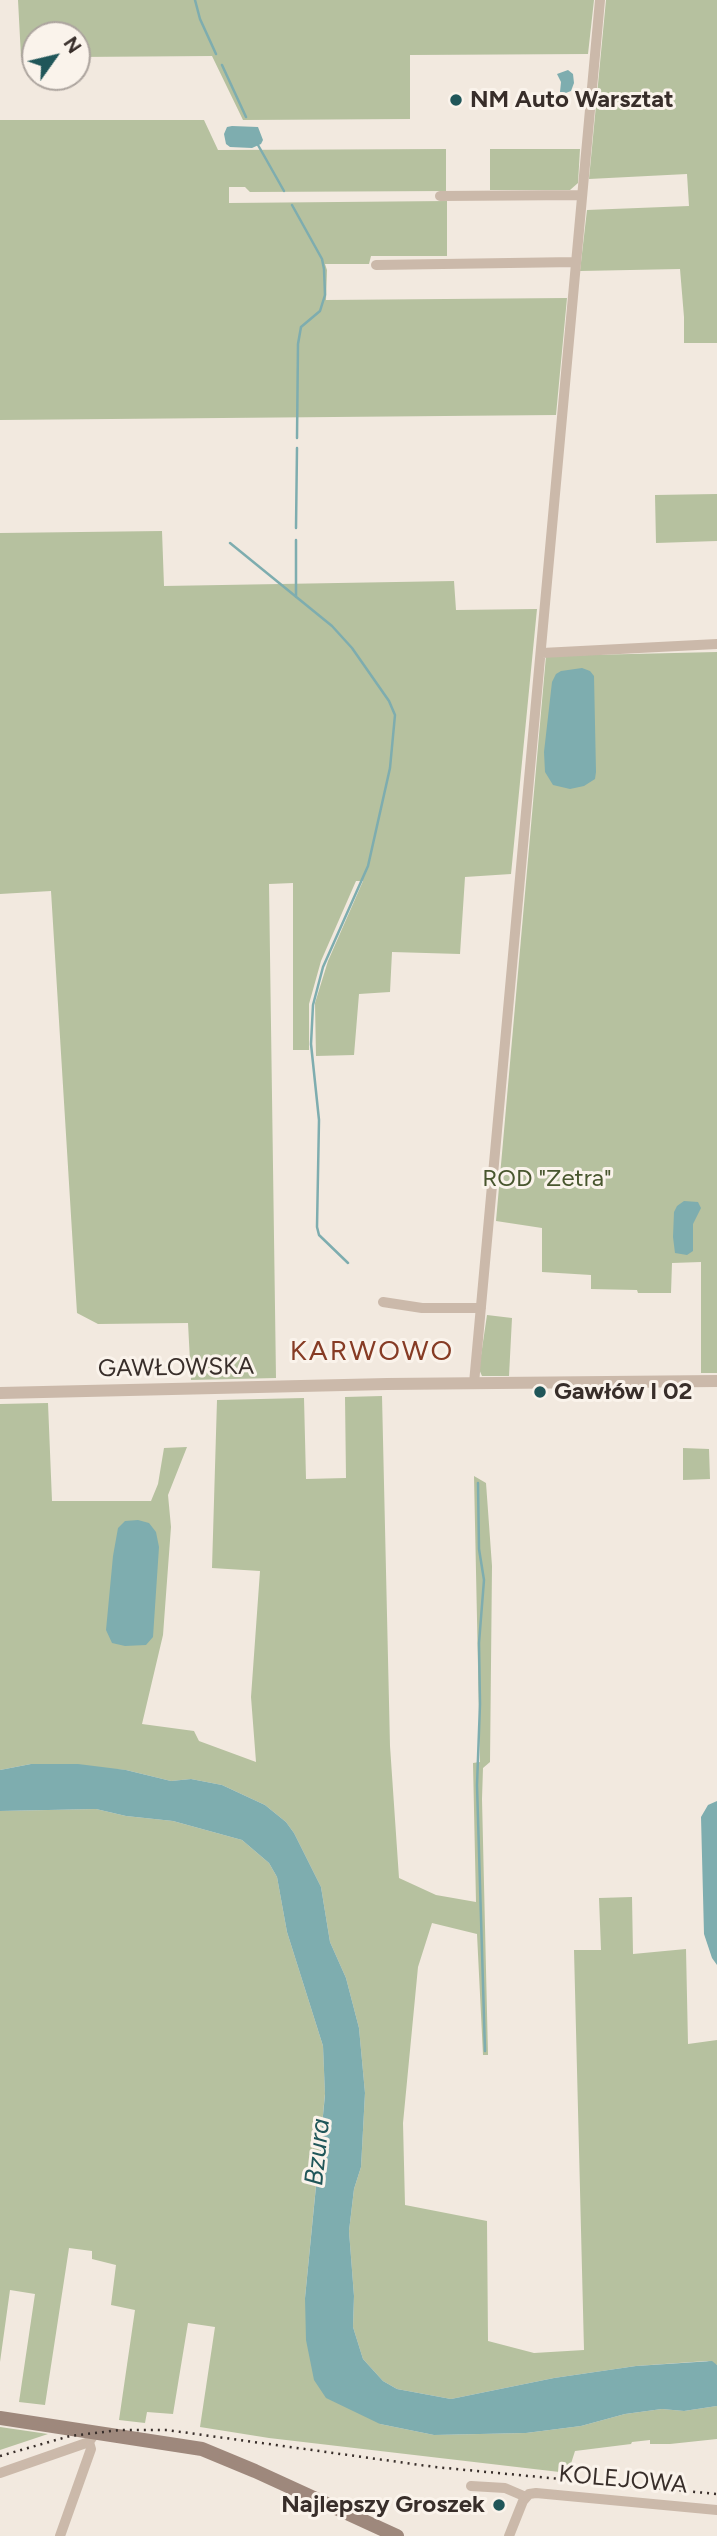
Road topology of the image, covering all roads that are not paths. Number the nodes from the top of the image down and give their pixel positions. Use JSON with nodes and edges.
{"nodes":[{"id":1,"x":600,"y":0,"type":"edge"},
{"id":2,"x":582,"y":195,"type":"junction"},
{"id":3,"x":440,"y":197,"type":"dead end"},
{"id":4,"x":576,"y":262,"type":"junction"},
{"id":5,"x":376,"y":265,"type":"dead end"},
{"id":6,"x":717,"y":644,"type":"edge"},
{"id":7,"x":542,"y":653,"type":"junction"},
{"id":8,"x":383,"y":1302,"type":"dead end"},
{"id":9,"x":481,"y":1308,"type":"junction"},
{"id":10,"x":717,"y":1381,"type":"edge"},
{"id":11,"x":474,"y":1383,"type":"junction"},
{"id":12,"x":0,"y":1392,"type":"edge"},
{"id":13,"x":0,"y":2418,"type":"edge"},
{"id":14,"x":93,"y":2437,"type":"junction"},
{"id":15,"x":0,"y":2473,"type":"edge"},
{"id":16,"x":471,"y":2486,"type":"dead end"},
{"id":17,"x":526,"y":2497,"type":"junction"},
{"id":18,"x":717,"y":2510,"type":"edge"},
{"id":19,"x":376,"y":2531,"type":"edge"},
{"id":20,"x":60,"y":2536,"type":"edge"},
{"id":21,"x":397,"y":2536,"type":"edge"},
{"id":22,"x":509,"y":2536,"type":"edge"}],
"edges":[{"from":1,"to":2,"type":"street"},
{"from":2,"to":3,"type":"street"},
{"from":2,"to":4,"type":"street"},
{"from":4,"to":5,"type":"street"},
{"from":4,"to":7,"type":"street"},
{"from":6,"to":7,"type":"street"},
{"from":7,"to":9,"type":"street"},
{"from":8,"to":9,"type":"street"},
{"from":9,"to":11,"type":"street"},
{"from":10,"to":11,"type":"street","name":"GAWŁOWSKA"},
{"from":11,"to":12,"type":"street","name":"GAWŁOWSKA"},
{"from":13,"to":14,"type":"main road"},
{"from":14,"to":15,"type":"street"},
{"from":14,"to":19,"type":"main road"},
{"from":14,"to":20,"type":"street"},
{"from":16,"to":17,"type":"street","name":"KOLEJOWA"},
{"from":17,"to":18,"type":"street","name":"KOLEJOWA"},
{"from":17,"to":22,"type":"street","name":"KOLEJOWA"},
{"from":19,"to":21,"type":"main road"}]}
